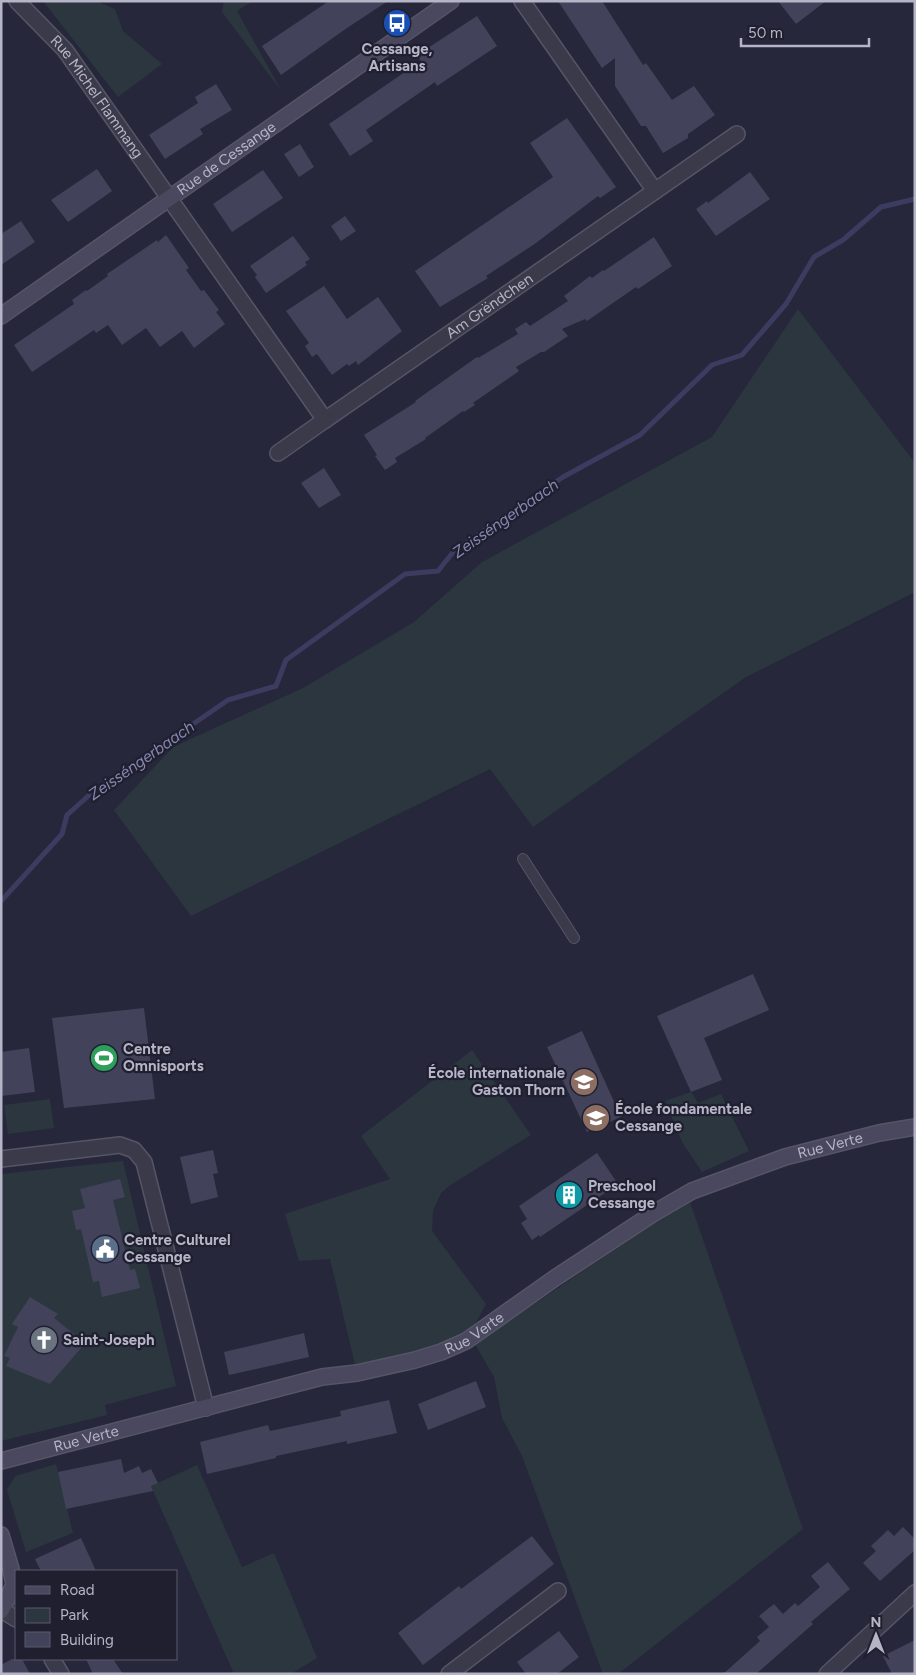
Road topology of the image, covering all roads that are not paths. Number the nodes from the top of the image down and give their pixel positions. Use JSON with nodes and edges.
{"nodes":[{"id":1,"x":17,"y":1,"type":"edge"},
{"id":2,"x":451,"y":1,"type":"edge"},
{"id":3,"x":522,"y":1,"type":"edge"},
{"id":4,"x":737,"y":134,"type":"dead end"},
{"id":5,"x":655,"y":191,"type":"junction"},
{"id":6,"x":170,"y":199,"type":"junction"},
{"id":7,"x":1,"y":316,"type":"edge"},
{"id":8,"x":326,"y":420,"type":"junction"},
{"id":9,"x":278,"y":453,"type":"dead end"},
{"id":10,"x":523,"y":859,"type":"dead end"},
{"id":11,"x":574,"y":938,"type":"dead end"},
{"id":12,"x":915,"y":1127,"type":"edge"},
{"id":13,"x":1,"y":1159,"type":"edge"},
{"id":14,"x":206,"y":1408,"type":"junction"},
{"id":15,"x":1,"y":1462,"type":"edge"},
{"id":16,"x":1,"y":1535,"type":"edge"},
{"id":17,"x":558,"y":1591,"type":"dead end"},
{"id":18,"x":915,"y":1593,"type":"edge"},
{"id":19,"x":1,"y":1609,"type":"edge"},
{"id":20,"x":15,"y":1618,"type":"edge"},
{"id":21,"x":1,"y":1623,"type":"edge"},
{"id":22,"x":53,"y":1660,"type":"edge"},
{"id":23,"x":62,"y":1674,"type":"edge"},
{"id":24,"x":449,"y":1674,"type":"edge"},
{"id":25,"x":827,"y":1674,"type":"edge"}],
"edges":[{"from":1,"to":6,"type":"street","name":"Rue Michel Flammang"},
{"from":2,"to":6,"type":"street","name":"Rue de Cessange"},
{"from":3,"to":5,"type":"street"},
{"from":4,"to":5,"type":"street","name":"Am Grëndchen"},
{"from":5,"to":8,"type":"street","name":"Am Grëndchen"},
{"from":6,"to":7,"type":"street","name":"Rue de Cessange"},
{"from":6,"to":8,"type":"street"},
{"from":8,"to":9,"type":"street","name":"Am Grëndchen"},
{"from":10,"to":11,"type":"lane"},
{"from":12,"to":14,"type":"street","name":"Rue Verte"},
{"from":13,"to":14,"type":"street"},
{"from":14,"to":15,"type":"street","name":"Rue Verte"},
{"from":16,"to":19,"type":"street"},
{"from":17,"to":24,"type":"street"},
{"from":18,"to":25,"type":"street"},
{"from":19,"to":20,"type":"street"},
{"from":19,"to":21,"type":"street"},
{"from":22,"to":23,"type":"street"}]}
